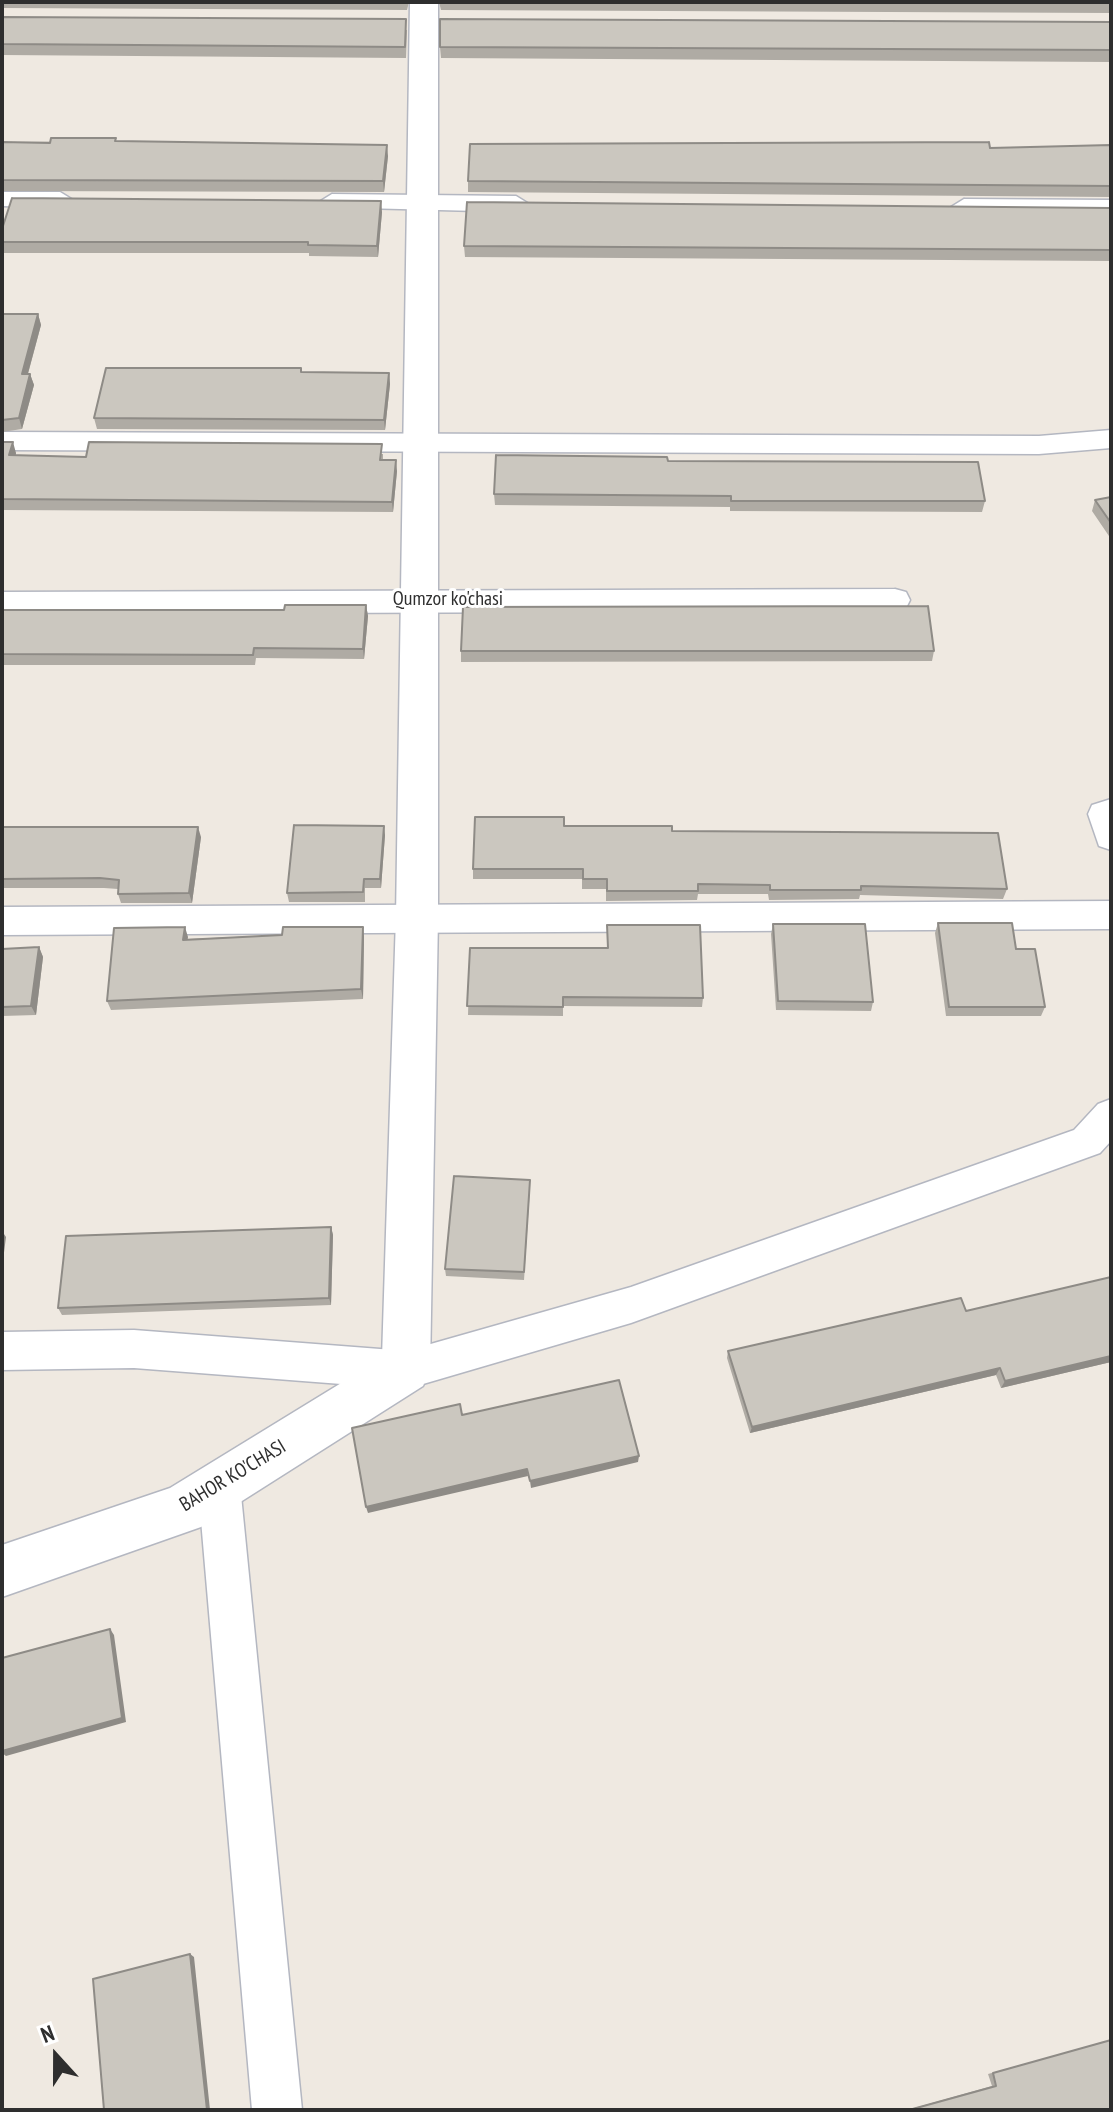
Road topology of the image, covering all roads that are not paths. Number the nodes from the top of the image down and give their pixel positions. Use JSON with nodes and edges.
{"nodes":[{"id":1,"x":424,"y":15,"type":"edge"},
{"id":2,"x":2,"y":199,"type":"edge"},
{"id":3,"x":80,"y":200,"type":"edge"},
{"id":4,"x":313,"y":202,"type":"edge"},
{"id":5,"x":423,"y":203,"type":"junction"},
{"id":6,"x":548,"y":204,"type":"edge"},
{"id":7,"x":939,"y":207,"type":"edge"},
{"id":8,"x":1111,"y":208,"type":"edge"},
{"id":9,"x":1111,"y":439,"type":"edge"},
{"id":10,"x":421,"y":440,"type":"junction"},
{"id":11,"x":2,"y":441,"type":"edge"},
{"id":12,"x":419,"y":599,"type":"junction"},
{"id":13,"x":895,"y":600,"type":"dead end"},
{"id":14,"x":2,"y":603,"type":"edge"},
{"id":15,"x":1111,"y":812,"type":"edge"},
{"id":16,"x":1111,"y":837,"type":"edge"},
{"id":17,"x":1111,"y":915,"type":"edge"},
{"id":18,"x":417,"y":917,"type":"junction"},
{"id":19,"x":2,"y":921,"type":"edge"},
{"id":20,"x":1111,"y":1115,"type":"edge"},
{"id":21,"x":2,"y":1351,"type":"edge"},
{"id":22,"x":406,"y":1370,"type":"junction"},
{"id":23,"x":219,"y":1485,"type":"junction"},
{"id":24,"x":2,"y":1571,"type":"edge"},
{"id":25,"x":277,"y":2110,"type":"edge"}],
"edges":[{"from":1,"to":5,"type":"street"},
{"from":2,"to":3,"type":"street"},
{"from":4,"to":5,"type":"street"},
{"from":5,"to":6,"type":"street"},
{"from":5,"to":10,"type":"street"},
{"from":7,"to":8,"type":"street"},
{"from":9,"to":10,"type":"street"},
{"from":10,"to":11,"type":"street"},
{"from":10,"to":12,"type":"street"},
{"from":12,"to":13,"type":"street","name":"Qumzor ko'chasi"},
{"from":12,"to":14,"type":"street","name":"Qumzor ko'chasi"},
{"from":12,"to":18,"type":"street"},
{"from":15,"to":16,"type":"street"},
{"from":17,"to":18,"type":"street"},
{"from":18,"to":19,"type":"street"},
{"from":18,"to":22,"type":"street"},
{"from":20,"to":22,"type":"street"},
{"from":21,"to":22,"type":"street"},
{"from":22,"to":23,"type":"street","name":"BAHOR KO'CHASI"},
{"from":23,"to":24,"type":"street","name":"BAHOR KO'CHASI"},
{"from":23,"to":25,"type":"street"}]}
